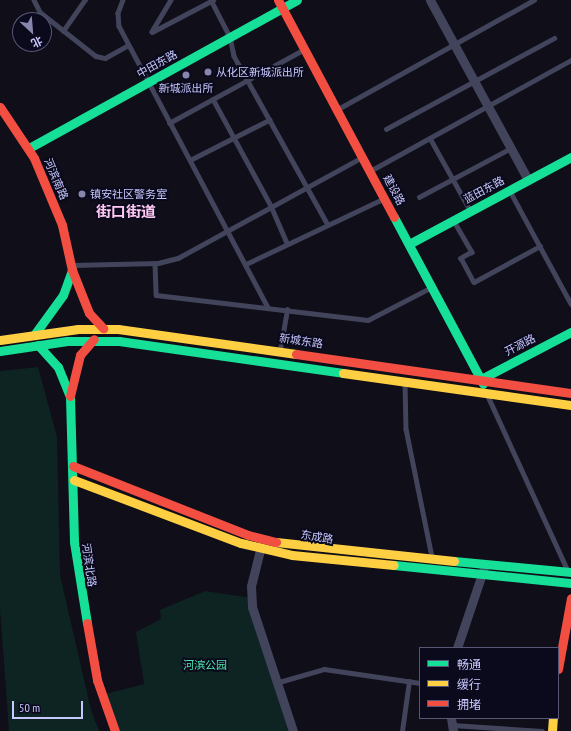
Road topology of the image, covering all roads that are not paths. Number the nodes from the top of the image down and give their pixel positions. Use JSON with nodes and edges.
{"nodes":[{"id":1,"x":34,"y":0,"type":"edge"},
{"id":2,"x":85,"y":0,"type":"edge"},
{"id":3,"x":123,"y":0,"type":"edge"},
{"id":4,"x":171,"y":0,"type":"edge"},
{"id":5,"x":212,"y":0,"type":"edge"},
{"id":6,"x":296,"y":0,"type":"edge"},
{"id":7,"x":430,"y":0,"type":"edge"},
{"id":8,"x":534,"y":0,"type":"edge"},
{"id":9,"x":280,"y":4,"type":"edge"},
{"id":10,"x":63,"y":31,"type":"junction"},
{"id":11,"x":230,"y":37,"type":"junction"},
{"id":12,"x":554,"y":38,"type":"dead end"},
{"id":13,"x":454,"y":44,"type":"junction"},
{"id":14,"x":128,"y":45,"type":"junction"},
{"id":15,"x":305,"y":49,"type":"junction"},
{"id":16,"x":571,"y":60,"type":"edge"},
{"id":17,"x":247,"y":80,"type":"junction"},
{"id":18,"x":149,"y":81,"type":"junction"},
{"id":19,"x":475,"y":82,"type":"junction"},
{"id":20,"x":213,"y":99,"type":"junction"},
{"id":21,"x":488,"y":106,"type":"junction"},
{"id":22,"x":0,"y":107,"type":"edge"},
{"id":23,"x":337,"y":109,"type":"junction"},
{"id":24,"x":269,"y":120,"type":"junction"},
{"id":25,"x":169,"y":123,"type":"junction"},
{"id":26,"x":386,"y":129,"type":"dead end"},
{"id":27,"x":234,"y":137,"type":"junction"},
{"id":28,"x":430,"y":138,"type":"junction"},
{"id":29,"x":29,"y":148,"type":"junction"},
{"id":30,"x":511,"y":148,"type":"junction"},
{"id":31,"x":362,"y":157,"type":"junction"},
{"id":32,"x":190,"y":160,"type":"junction"},
{"id":33,"x":569,"y":161,"type":"edge"},
{"id":34,"x":370,"y":171,"type":"junction"},
{"id":35,"x":453,"y":179,"type":"junction"},
{"id":36,"x":528,"y":180,"type":"junction"},
{"id":37,"x":307,"y":187,"type":"junction"},
{"id":38,"x":509,"y":190,"type":"junction"},
{"id":39,"x":419,"y":197,"type":"dead end"},
{"id":40,"x":384,"y":198,"type":"junction"},
{"id":41,"x":271,"y":206,"type":"junction"},
{"id":42,"x":470,"y":211,"type":"junction"},
{"id":43,"x":454,"y":220,"type":"junction"},
{"id":44,"x":328,"y":225,"type":"junction"},
{"id":45,"x":228,"y":229,"type":"junction"},
{"id":46,"x":287,"y":243,"type":"junction"},
{"id":47,"x":409,"y":244,"type":"junction"},
{"id":48,"x":540,"y":246,"type":"junction"},
{"id":49,"x":156,"y":263,"type":"junction"},
{"id":50,"x":246,"y":264,"type":"junction"},
{"id":51,"x":71,"y":267,"type":"junction"},
{"id":52,"x":432,"y":287,"type":"junction"},
{"id":53,"x":571,"y":304,"type":"edge"},
{"id":54,"x":268,"y":308,"type":"junction"},
{"id":55,"x":287,"y":310,"type":"junction"},
{"id":56,"x":103,"y":328,"type":"junction"},
{"id":57,"x":571,"y":332,"type":"edge"},
{"id":58,"x":30,"y":336,"type":"junction"},
{"id":59,"x":94,"y":339,"type":"junction"},
{"id":60,"x":0,"y":340,"type":"edge"},
{"id":61,"x":34,"y":346,"type":"junction"},
{"id":62,"x":280,"y":350,"type":"junction"},
{"id":63,"x":0,"y":351,"type":"edge"},
{"id":64,"x":481,"y":379,"type":"junction"},
{"id":65,"x":405,"y":382,"type":"junction"},
{"id":66,"x":486,"y":393,"type":"junction"},
{"id":67,"x":571,"y":393,"type":"edge"},
{"id":68,"x":70,"y":397,"type":"junction"},
{"id":69,"x":571,"y":405,"type":"edge"},
{"id":70,"x":74,"y":466,"type":"junction"},
{"id":71,"x":74,"y":480,"type":"junction"},
{"id":72,"x":262,"y":543,"type":"junction"},
{"id":73,"x":432,"y":561,"type":"junction"},
{"id":74,"x":484,"y":570,"type":"junction"},
{"id":75,"x":570,"y":574,"type":"edge"},
{"id":76,"x":571,"y":583,"type":"edge"},
{"id":77,"x":571,"y":598,"type":"edge"},
{"id":78,"x":571,"y":630,"type":"edge"},
{"id":79,"x":565,"y":638,"type":"junction"},
{"id":80,"x":456,"y":647,"type":"edge"},
{"id":81,"x":559,"y":665,"type":"edge"},
{"id":82,"x":409,"y":681,"type":"junction"},
{"id":83,"x":279,"y":682,"type":"junction"},
{"id":84,"x":419,"y":683,"type":"edge"},
{"id":85,"x":553,"y":719,"type":"edge"},
{"id":86,"x":452,"y":725,"type":"edge"},
{"id":87,"x":115,"y":731,"type":"edge"},
{"id":88,"x":292,"y":731,"type":"edge"},
{"id":89,"x":402,"y":731,"type":"edge"},
{"id":90,"x":542,"y":731,"type":"edge"},
{"id":91,"x":552,"y":731,"type":"edge"}],
"edges":[{"from":1,"to":10,"type":"lane"},
{"from":2,"to":10,"type":"lane"},
{"from":3,"to":14,"type":"lane"},
{"from":4,"to":5,"type":"lane"},
{"from":5,"to":11,"type":"lane"},
{"from":6,"to":9,"type":"street","name":"中田东路"},
{"from":7,"to":13,"type":"street"},
{"from":8,"to":13,"type":"lane"},
{"from":9,"to":11,"type":"street","name":"中田东路"},
{"from":9,"to":15,"type":"street","name":"建设路"},
{"from":10,"to":14,"type":"lane"},
{"from":11,"to":17,"type":"lane"},
{"from":11,"to":18,"type":"street","name":"中田东路"},
{"from":12,"to":19,"type":"lane"},
{"from":13,"to":19,"type":"street"},
{"from":13,"to":23,"type":"lane"},
{"from":14,"to":18,"type":"lane"},
{"from":15,"to":17,"type":"lane"},
{"from":15,"to":23,"type":"street","name":"建设路"},
{"from":16,"to":21,"type":"lane"},
{"from":17,"to":20,"type":"lane"},
{"from":17,"to":24,"type":"lane"},
{"from":18,"to":25,"type":"lane"},
{"from":18,"to":29,"type":"street","name":"中田东路"},
{"from":19,"to":21,"type":"street"},
{"from":19,"to":26,"type":"lane"},
{"from":20,"to":25,"type":"lane"},
{"from":20,"to":27,"type":"lane"},
{"from":21,"to":28,"type":"lane"},
{"from":21,"to":30,"type":"street"},
{"from":22,"to":29,"type":"street","name":"河滨南路"},
{"from":23,"to":31,"type":"street","name":"建设路"},
{"from":24,"to":27,"type":"lane"},
{"from":24,"to":37,"type":"lane"},
{"from":25,"to":32,"type":"lane"},
{"from":27,"to":32,"type":"lane"},
{"from":27,"to":41,"type":"lane"},
{"from":28,"to":34,"type":"lane"},
{"from":28,"to":35,"type":"lane"},
{"from":29,"to":51,"type":"street","name":"河滨南路"},
{"from":30,"to":35,"type":"lane"},
{"from":30,"to":36,"type":"street"},
{"from":31,"to":34,"type":"street","name":"建设路"},
{"from":31,"to":37,"type":"lane"},
{"from":32,"to":45,"type":"lane"},
{"from":33,"to":36,"type":"street","name":"蓝田东路"},
{"from":34,"to":40,"type":"street","name":"建设路"},
{"from":35,"to":39,"type":"lane"},
{"from":35,"to":42,"type":"lane"},
{"from":36,"to":38,"type":"street","name":"蓝田东路"},
{"from":37,"to":41,"type":"lane"},
{"from":37,"to":44,"type":"lane"},
{"from":38,"to":42,"type":"street","name":"蓝田东路"},
{"from":38,"to":48,"type":"lane"},
{"from":40,"to":44,"type":"lane"},
{"from":40,"to":47,"type":"street","name":"建设路"},
{"from":41,"to":45,"type":"lane"},
{"from":41,"to":46,"type":"lane"},
{"from":42,"to":43,"type":"street","name":"蓝田东路"},
{"from":43,"to":47,"type":"street","name":"蓝田东路"},
{"from":43,"to":48,"type":"lane"},
{"from":44,"to":46,"type":"lane"},
{"from":45,"to":49,"type":"lane"},
{"from":45,"to":50,"type":"lane"},
{"from":46,"to":50,"type":"lane"},
{"from":47,"to":52,"type":"street","name":"建设路"},
{"from":48,"to":53,"type":"lane"},
{"from":49,"to":51,"type":"lane"},
{"from":49,"to":54,"type":"lane"},
{"from":50,"to":54,"type":"lane"},
{"from":51,"to":56,"type":"street","name":"河滨南路"},
{"from":51,"to":58,"type":"street"},
{"from":52,"to":55,"type":"lane"},
{"from":52,"to":64,"type":"street","name":"建设路"},
{"from":54,"to":55,"type":"lane"},
{"from":55,"to":62,"type":"lane"},
{"from":56,"to":58,"type":"street","name":"新城东路"},
{"from":56,"to":62,"type":"street","name":"新城东路"},
{"from":57,"to":64,"type":"street","name":"开源路"},
{"from":58,"to":60,"type":"street","name":"新城东路"},
{"from":59,"to":61,"type":"street"},
{"from":59,"to":65,"type":"street"},
{"from":59,"to":68,"type":"street","name":"河滨北路"},
{"from":61,"to":63,"type":"street"},
{"from":61,"to":68,"type":"street","name":"河滨北路"},
{"from":62,"to":64,"type":"street","name":"新城东路"},
{"from":64,"to":66,"type":"street","name":"建设路"},
{"from":64,"to":67,"type":"street","name":"新城东路"},
{"from":65,"to":66,"type":"street"},
{"from":65,"to":73,"type":"lane"},
{"from":66,"to":69,"type":"street"},
{"from":66,"to":75,"type":"lane"},
{"from":68,"to":70,"type":"street","name":"河滨北路"},
{"from":70,"to":71,"type":"street","name":"河滨北路"},
{"from":70,"to":72,"type":"street","name":"东成路"},
{"from":71,"to":72,"type":"street","name":"东成路"},
{"from":71,"to":87,"type":"street","name":"河滨北路"},
{"from":72,"to":73,"type":"street","name":"东成路"},
{"from":72,"to":74,"type":"street","name":"东成路"},
{"from":72,"to":83,"type":"street"},
{"from":73,"to":74,"type":"street","name":"东成路"},
{"from":74,"to":75,"type":"street","name":"东成路"},
{"from":74,"to":76,"type":"street","name":"东成路"},
{"from":74,"to":80,"type":"street"},
{"from":77,"to":79,"type":"street"},
{"from":78,"to":79,"type":"street"},
{"from":79,"to":81,"type":"street"},
{"from":82,"to":83,"type":"lane"},
{"from":82,"to":84,"type":"lane"},
{"from":82,"to":89,"type":"lane"},
{"from":83,"to":88,"type":"street"},
{"from":85,"to":91,"type":"street"},
{"from":86,"to":90,"type":"lane"}]}
